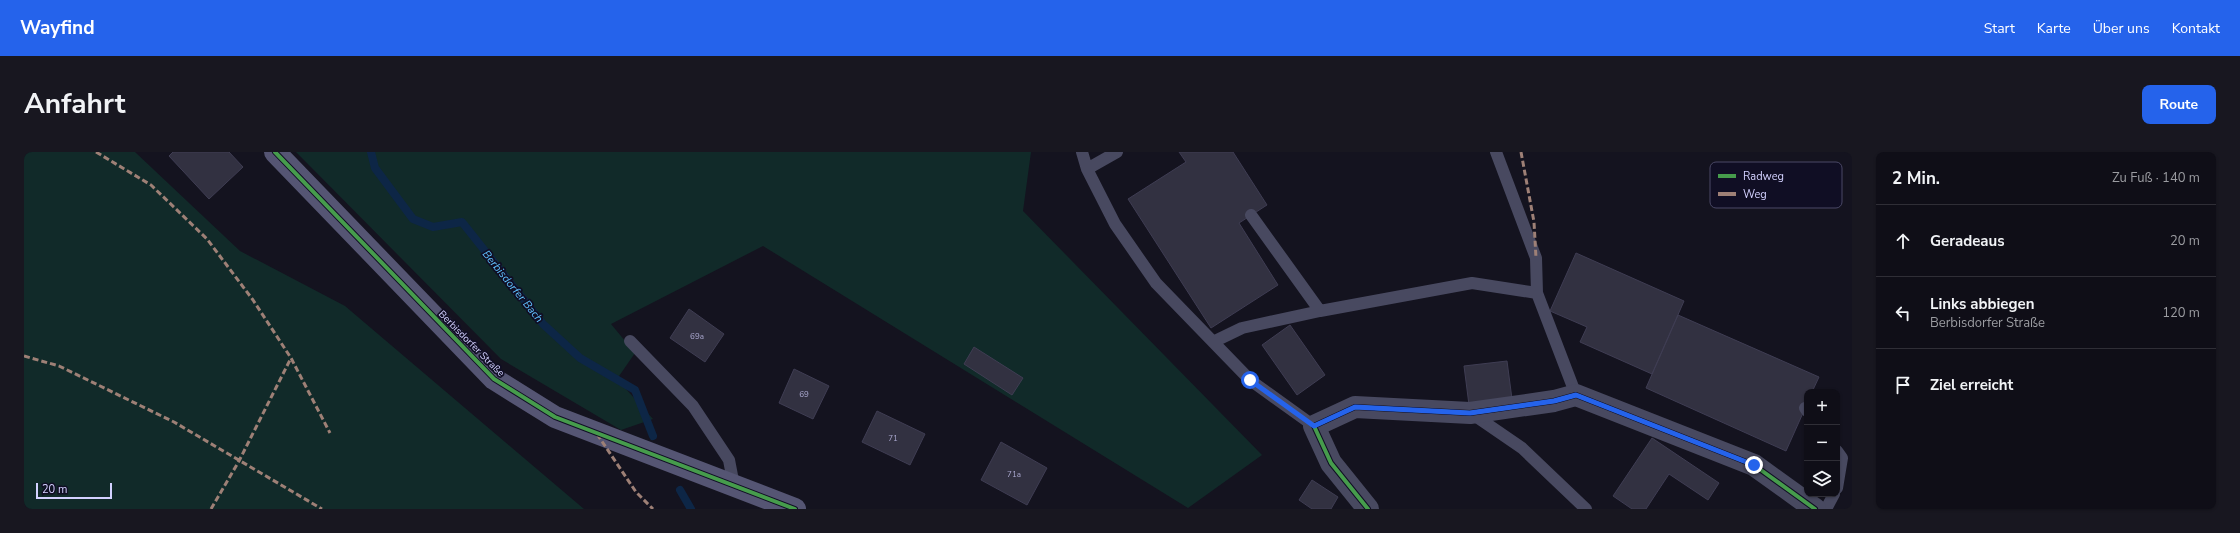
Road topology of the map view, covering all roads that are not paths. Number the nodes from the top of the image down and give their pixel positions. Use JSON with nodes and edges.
{"nodes":[{"id":1,"x":275,"y":152,"type":"edge"},
{"id":2,"x":1082,"y":152,"type":"edge"},
{"id":3,"x":1117,"y":152,"type":"edge"},
{"id":4,"x":1496,"y":152,"type":"edge"},
{"id":5,"x":1086,"y":169,"type":"junction"},
{"id":6,"x":1251,"y":215,"type":"dead end"},
{"id":7,"x":1538,"y":293,"type":"junction"},
{"id":8,"x":1320,"y":311,"type":"junction"},
{"id":9,"x":630,"y":341,"type":"dead end"},
{"id":10,"x":1213,"y":342,"type":"junction"},
{"id":11,"x":1576,"y":395,"type":"junction"},
{"id":12,"x":1470,"y":413,"type":"junction"},
{"id":13,"x":1314,"y":426,"type":"junction"},
{"id":14,"x":1840,"y":456,"type":"edge"},
{"id":15,"x":1840,"y":470,"type":"edge"},
{"id":16,"x":734,"y":486,"type":"junction"},
{"id":17,"x":1832,"y":497,"type":"edge"},
{"id":18,"x":795,"y":509,"type":"edge"},
{"id":19,"x":1368,"y":509,"type":"edge"},
{"id":20,"x":1586,"y":509,"type":"edge"},
{"id":21,"x":1815,"y":509,"type":"edge"},
{"id":22,"x":1826,"y":509,"type":"edge"}],
"edges":[{"from":1,"to":16,"type":"street","name":"Berbisdorfer Straße"},
{"from":2,"to":5,"type":"lane"},
{"from":3,"to":5,"type":"lane"},
{"from":4,"to":7,"type":"lane"},
{"from":5,"to":10,"type":"lane"},
{"from":6,"to":8,"type":"lane"},
{"from":7,"to":8,"type":"lane"},
{"from":7,"to":11,"type":"lane"},
{"from":8,"to":10,"type":"lane"},
{"from":9,"to":16,"type":"lane"},
{"from":10,"to":13,"type":"lane"},
{"from":11,"to":12,"type":"street"},
{"from":11,"to":21,"type":"street"},
{"from":12,"to":13,"type":"street"},
{"from":12,"to":20,"type":"lane"},
{"from":13,"to":19,"type":"street"},
{"from":14,"to":15,"type":"lane"},
{"from":16,"to":18,"type":"street","name":"Berbisdorfer Straße"},
{"from":17,"to":22,"type":"lane"}]}
